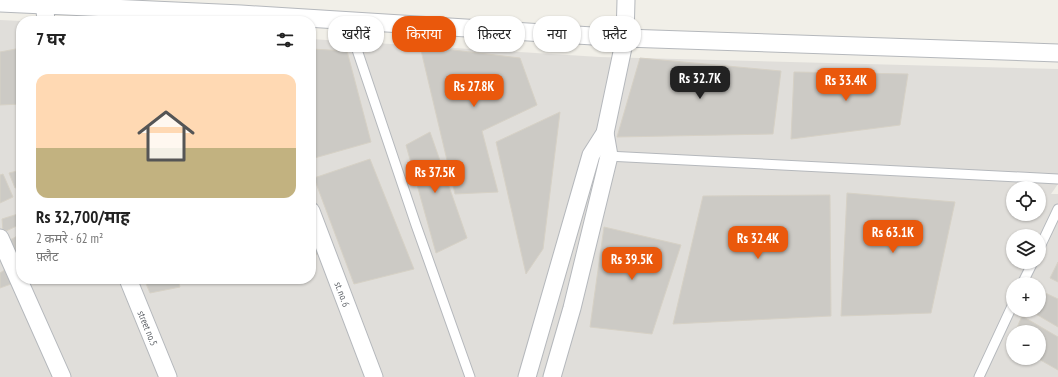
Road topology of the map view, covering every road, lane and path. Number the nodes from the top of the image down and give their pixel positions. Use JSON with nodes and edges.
{"nodes":[{"id":1,"x":626,"y":0,"type":"edge"},
{"id":2,"x":0,"y":3,"type":"edge"},
{"id":3,"x":45,"y":9,"type":"edge"},
{"id":4,"x":217,"y":16,"type":"edge"},
{"id":5,"x":626,"y":16,"type":"edge"},
{"id":6,"x":316,"y":19,"type":"edge"},
{"id":7,"x":328,"y":19,"type":"edge"},
{"id":8,"x":384,"y":22,"type":"edge"},
{"id":9,"x":589,"y":36,"type":"edge"},
{"id":10,"x":641,"y":39,"type":"edge"},
{"id":11,"x":358,"y":52,"type":"edge"},
{"id":12,"x":622,"y":52,"type":"edge"},
{"id":13,"x":1058,"y":53,"type":"edge"},
{"id":14,"x":605,"y":133,"type":"junction"},
{"id":15,"x":591,"y":155,"type":"junction"},
{"id":16,"x":609,"y":156,"type":"junction"},
{"id":17,"x":1058,"y":178,"type":"edge"},
{"id":18,"x":1058,"y":208,"type":"edge"},
{"id":19,"x":316,"y":224,"type":"edge"},
{"id":20,"x":1046,"y":234,"type":"edge"},
{"id":21,"x":0,"y":238,"type":"edge"},
{"id":22,"x":16,"y":274,"type":"edge"},
{"id":23,"x":21,"y":284,"type":"edge"},
{"id":24,"x":130,"y":284,"type":"edge"},
{"id":25,"x":1007,"y":317,"type":"edge"},
{"id":26,"x":62,"y":377,"type":"edge"},
{"id":27,"x":168,"y":377,"type":"edge"},
{"id":28,"x":374,"y":377,"type":"edge"},
{"id":29,"x":470,"y":377,"type":"edge"},
{"id":30,"x":527,"y":377,"type":"edge"},
{"id":31,"x":552,"y":377,"type":"edge"},
{"id":32,"x":979,"y":377,"type":"edge"}],
"edges":[{"from":1,"to":5,"type":"street"},
{"from":2,"to":3,"type":"street"},
{"from":3,"to":4,"type":"street"},
{"from":6,"to":7,"type":"street"},
{"from":8,"to":9,"type":"street"},
{"from":10,"to":13,"type":"street"},
{"from":11,"to":29,"type":"lane"},
{"from":12,"to":14,"type":"street"},
{"from":14,"to":15,"type":"street"},
{"from":14,"to":16,"type":"street"},
{"from":15,"to":16,"type":"lane"},
{"from":15,"to":30,"type":"street"},
{"from":16,"to":17,"type":"lane"},
{"from":16,"to":31,"type":"street"},
{"from":18,"to":20,"type":"lane"},
{"from":19,"to":28,"type":"street","name":"st. no. 6"},
{"from":21,"to":22,"type":"street"},
{"from":23,"to":26,"type":"street"},
{"from":24,"to":27,"type":"street","name":"street no.5"},
{"from":25,"to":32,"type":"lane"}]}
